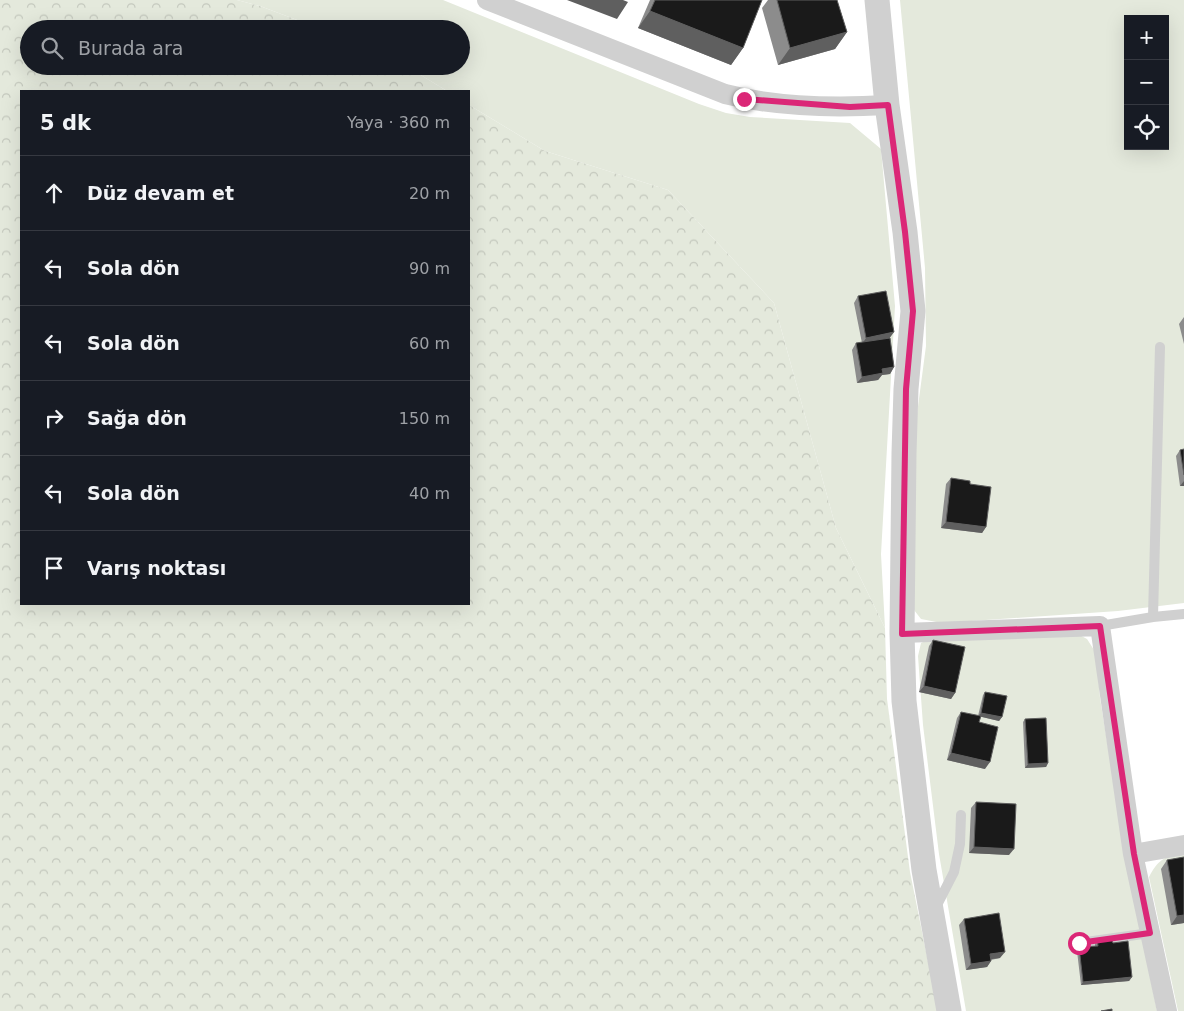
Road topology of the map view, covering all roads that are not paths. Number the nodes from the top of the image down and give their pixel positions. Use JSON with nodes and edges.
{"nodes":[{"id":1,"x":487,"y":0,"type":"edge"},
{"id":2,"x":878,"y":0,"type":"edge"},
{"id":3,"x":888,"y":105,"type":"junction"},
{"id":4,"x":1160,"y":347,"type":"dead end"},
{"id":5,"x":1184,"y":614,"type":"edge"},
{"id":6,"x":1153,"y":617,"type":"junction"},
{"id":7,"x":1100,"y":626,"type":"junction"},
{"id":8,"x":902,"y":634,"type":"junction"},
{"id":9,"x":961,"y":815,"type":"dead end"},
{"id":10,"x":1184,"y":845,"type":"edge"},
{"id":11,"x":1134,"y":854,"type":"junction"},
{"id":12,"x":932,"y":916,"type":"junction"},
{"id":13,"x":1150,"y":933,"type":"junction"},
{"id":14,"x":1079,"y":943,"type":"dead end"},
{"id":15,"x":949,"y":1011,"type":"edge"},
{"id":16,"x":1167,"y":1011,"type":"edge"}],
"edges":[{"from":1,"to":3,"type":"street"},
{"from":2,"to":3,"type":"street"},
{"from":3,"to":8,"type":"street"},
{"from":4,"to":6,"type":"lane"},
{"from":5,"to":6,"type":"lane"},
{"from":6,"to":7,"type":"lane"},
{"from":7,"to":8,"type":"street"},
{"from":7,"to":11,"type":"street"},
{"from":8,"to":12,"type":"street"},
{"from":9,"to":12,"type":"lane"},
{"from":10,"to":11,"type":"street"},
{"from":11,"to":13,"type":"street"},
{"from":12,"to":15,"type":"street"},
{"from":13,"to":14,"type":"lane"},
{"from":13,"to":16,"type":"street"}]}
